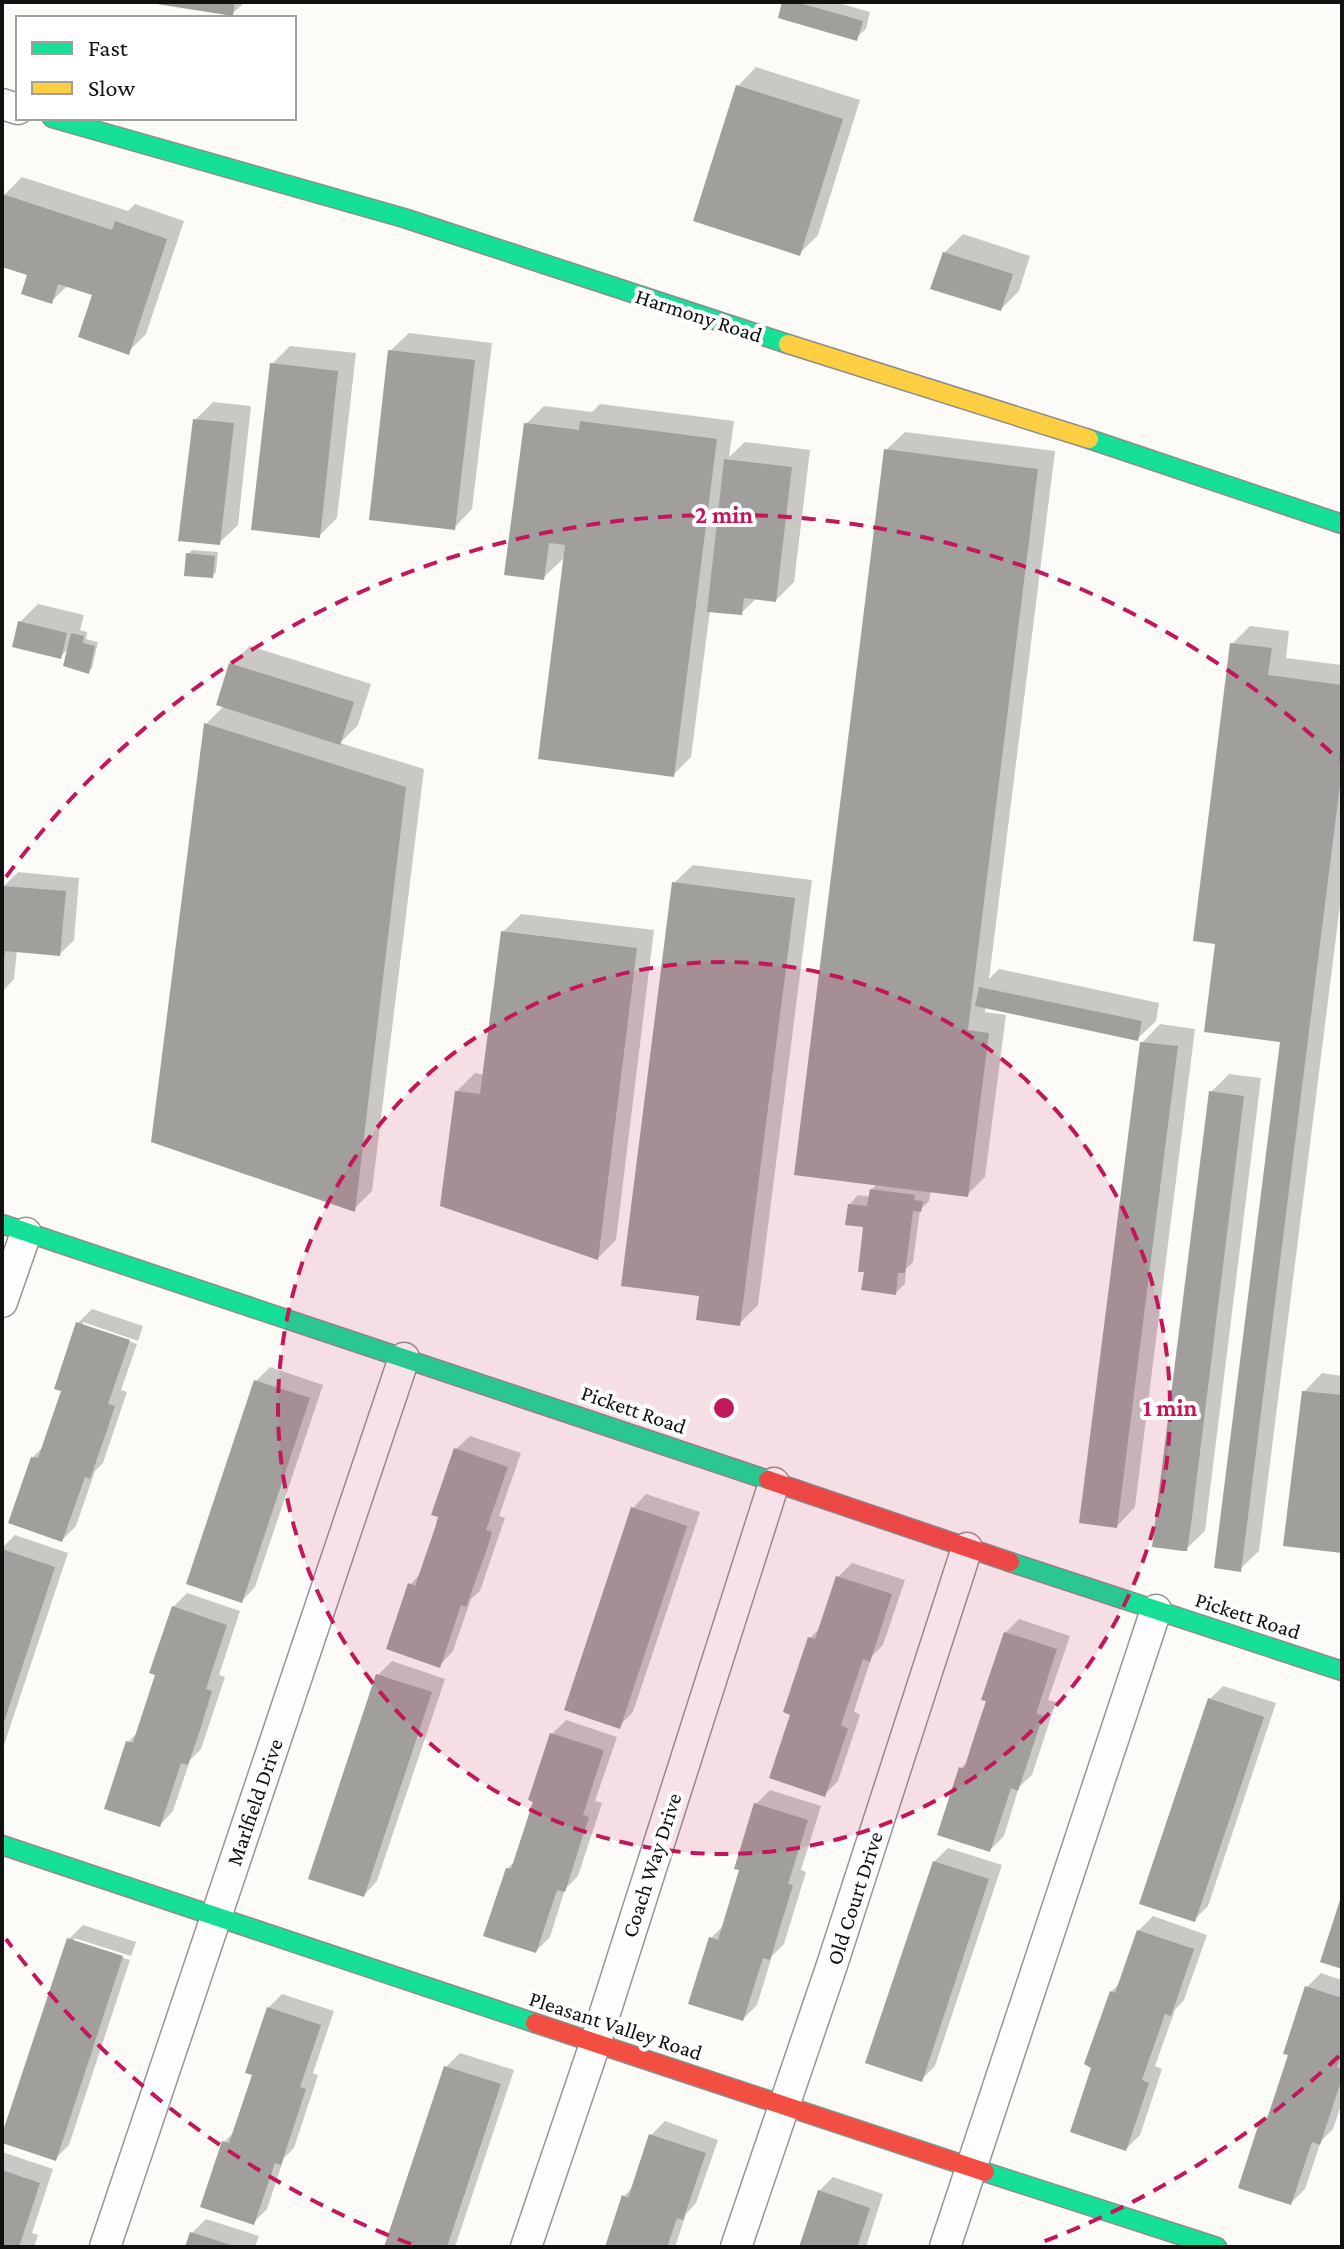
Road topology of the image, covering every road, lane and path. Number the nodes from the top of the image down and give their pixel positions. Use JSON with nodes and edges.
{"nodes":[{"id":1,"x":59,"y":120,"type":"edge"},
{"id":2,"x":1342,"y":524,"type":"edge"},
{"id":3,"x":14,"y":1228,"type":"edge"},
{"id":4,"x":2,"y":1302,"type":"edge"},
{"id":5,"x":404,"y":1358,"type":"junction"},
{"id":6,"x":774,"y":1483,"type":"junction"},
{"id":7,"x":967,"y":1548,"type":"junction"},
{"id":8,"x":1156,"y":1610,"type":"junction"},
{"id":9,"x":1342,"y":1671,"type":"edge"},
{"id":10,"x":2,"y":1845,"type":"edge"},
{"id":11,"x":215,"y":1917,"type":"junction"},
{"id":12,"x":595,"y":2044,"type":"junction"},
{"id":13,"x":784,"y":2106,"type":"junction"},
{"id":14,"x":971,"y":2167,"type":"junction"},
{"id":15,"x":105,"y":2247,"type":"edge"},
{"id":16,"x":526,"y":2247,"type":"edge"},
{"id":17,"x":736,"y":2247,"type":"edge"},
{"id":18,"x":945,"y":2247,"type":"edge"},
{"id":19,"x":1217,"y":2247,"type":"edge"}],
"edges":[{"from":1,"to":2,"type":"street","name":"Harmony Road"},
{"from":3,"to":4,"type":"street"},
{"from":3,"to":5,"type":"street","name":"Pickett Road"},
{"from":5,"to":6,"type":"street","name":"Pickett Road"},
{"from":5,"to":11,"type":"street","name":"Marlfield Drive"},
{"from":6,"to":7,"type":"street","name":"Pickett Road"},
{"from":6,"to":12,"type":"street","name":"Coach Way Drive"},
{"from":7,"to":8,"type":"street","name":"Pickett Road"},
{"from":7,"to":13,"type":"street","name":"Old Court Drive"},
{"from":8,"to":9,"type":"street","name":"Pickett Road"},
{"from":8,"to":14,"type":"street"},
{"from":10,"to":11,"type":"street","name":"Pleasant Valley Road"},
{"from":11,"to":12,"type":"street","name":"Pleasant Valley Road"},
{"from":11,"to":15,"type":"street","name":"Marlfield Drive"},
{"from":12,"to":13,"type":"street","name":"Pleasant Valley Road"},
{"from":12,"to":16,"type":"street","name":"Coach Way Drive"},
{"from":13,"to":14,"type":"street","name":"Pleasant Valley Road"},
{"from":13,"to":17,"type":"street","name":"Old Court Drive"},
{"from":14,"to":18,"type":"street"},
{"from":14,"to":19,"type":"street","name":"Pleasant Valley Road"}]}
